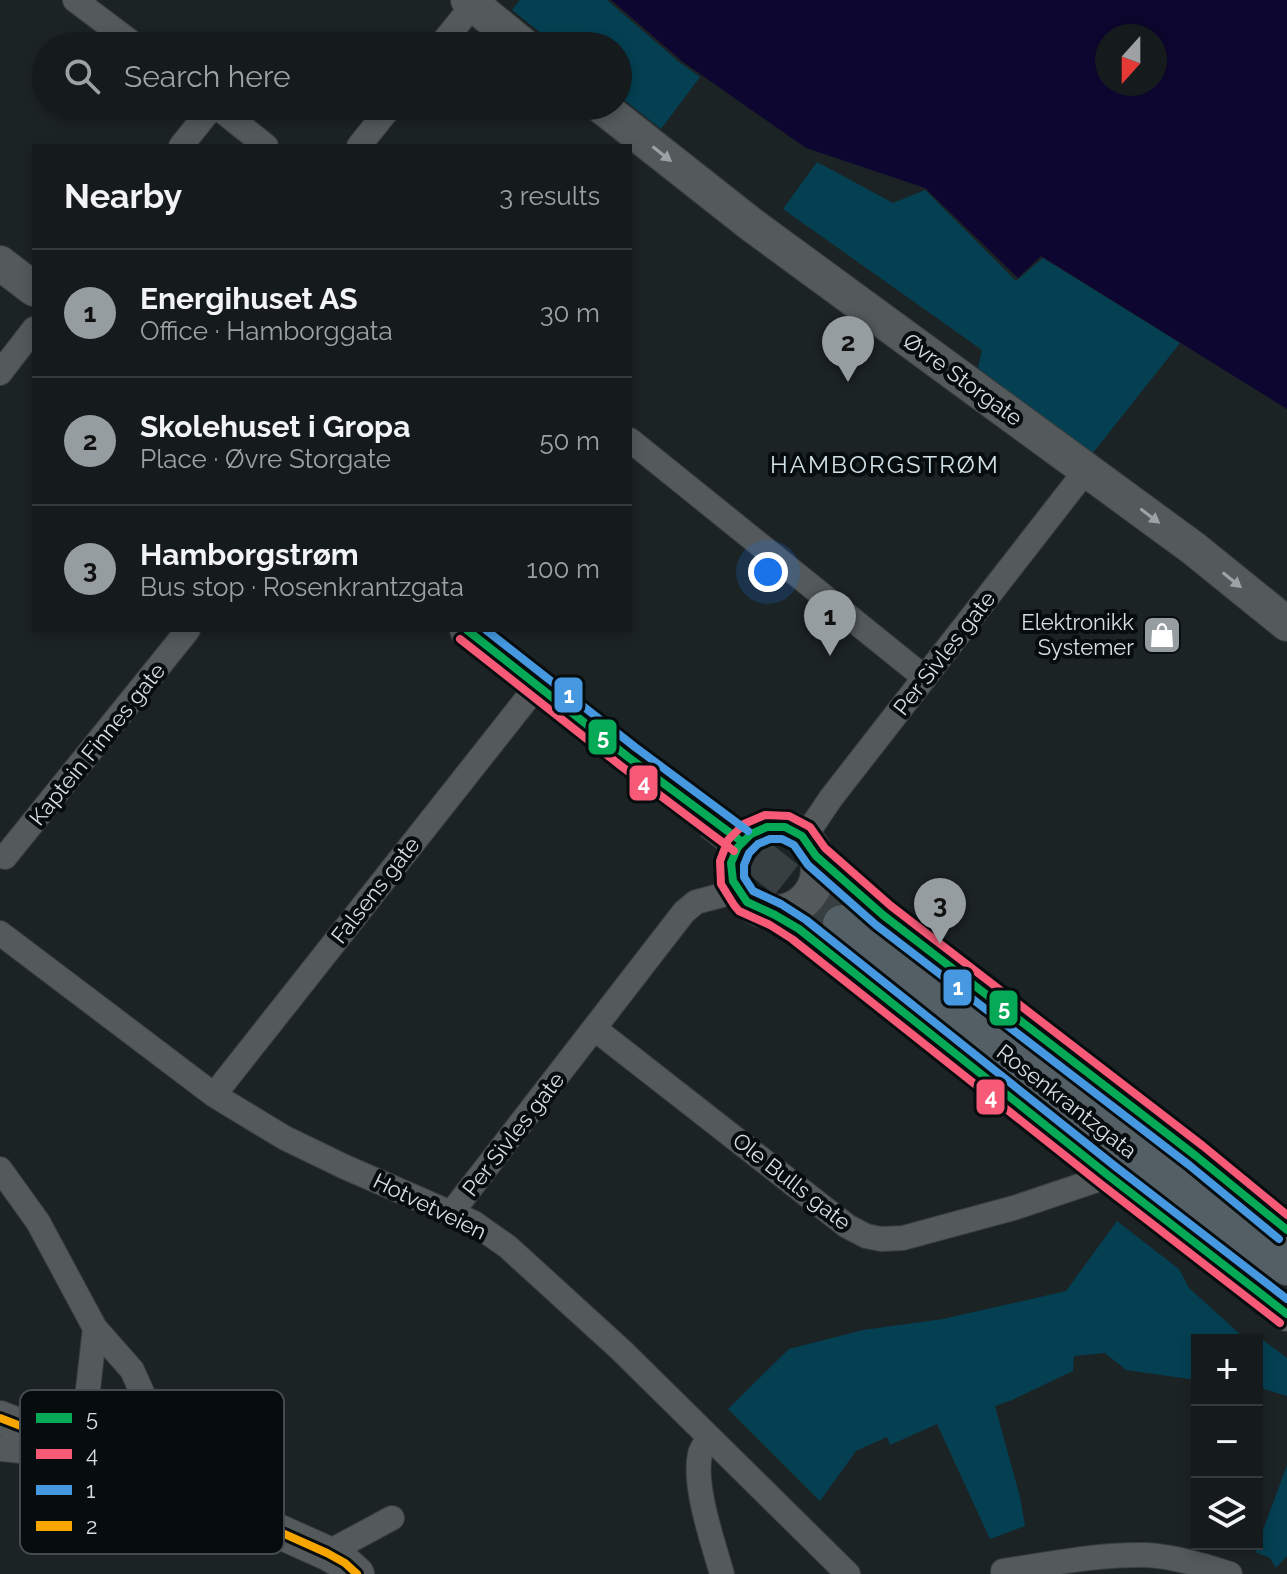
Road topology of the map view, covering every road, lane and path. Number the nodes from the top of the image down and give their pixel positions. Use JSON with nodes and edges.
{"nodes":[{"id":1,"x":75,"y":0,"type":"edge"},
{"id":2,"x":471,"y":2,"type":"edge"},
{"id":3,"x":117,"y":32,"type":"edge"},
{"id":4,"x":450,"y":32,"type":"edge"},
{"id":5,"x":507,"y":32,"type":"edge"},
{"id":6,"x":202,"y":120,"type":"edge"},
{"id":7,"x":232,"y":120,"type":"edge"},
{"id":8,"x":380,"y":120,"type":"edge"},
{"id":9,"x":619,"y":120,"type":"edge"},
{"id":10,"x":183,"y":144,"type":"edge"},
{"id":11,"x":263,"y":144,"type":"edge"},
{"id":12,"x":361,"y":144,"type":"edge"},
{"id":13,"x":0,"y":263,"type":"edge"},
{"id":14,"x":32,"y":287,"type":"edge"},
{"id":15,"x":32,"y":332,"type":"edge"},
{"id":16,"x":0,"y":373,"type":"edge"},
{"id":17,"x":632,"y":442,"type":"edge"},
{"id":18,"x":1087,"y":469,"type":"junction"},
{"id":19,"x":1287,"y":624,"type":"edge"},
{"id":20,"x":186,"y":632,"type":"edge"},
{"id":21,"x":470,"y":632,"type":"edge"},
{"id":22,"x":925,"y":678,"type":"junction"},
{"id":23,"x":537,"y":686,"type":"junction"},
{"id":24,"x":741,"y":841,"type":"junction"},
{"id":25,"x":810,"y":847,"type":"junction"},
{"id":26,"x":5,"y":857,"type":"dead end"},
{"id":27,"x":738,"y":891,"type":"junction"},
{"id":28,"x":770,"y":912,"type":"junction"},
{"id":29,"x":842,"y":924,"type":"tunnel mouth"},
{"id":30,"x":0,"y":933,"type":"edge"},
{"id":31,"x":595,"y":1029,"type":"junction"},
{"id":32,"x":214,"y":1095,"type":"junction"},
{"id":33,"x":0,"y":1169,"type":"edge"},
{"id":34,"x":1109,"y":1176,"type":"junction"},
{"id":35,"x":452,"y":1212,"type":"junction"},
{"id":36,"x":1216,"y":1219,"type":"junction"},
{"id":37,"x":1287,"y":1230,"type":"edge"},
{"id":38,"x":1287,"y":1266,"type":"edge"},
{"id":39,"x":1287,"y":1291,"type":"edge"},
{"id":40,"x":1287,"y":1314,"type":"edge"},
{"id":41,"x":95,"y":1328,"type":"junction"},
{"id":42,"x":88,"y":1390,"type":"edge"},
{"id":43,"x":141,"y":1390,"type":"edge"},
{"id":44,"x":0,"y":1418,"type":"edge"},
{"id":45,"x":20,"y":1425,"type":"edge"},
{"id":46,"x":709,"y":1437,"type":"junction"},
{"id":47,"x":0,"y":1449,"type":"edge"},
{"id":48,"x":20,"y":1450,"type":"edge"},
{"id":49,"x":392,"y":1518,"type":"dead end"},
{"id":50,"x":284,"y":1534,"type":"edge"},
{"id":51,"x":327,"y":1553,"type":"junction"},
{"id":52,"x":1003,"y":1571,"type":"dead end"},
{"id":53,"x":357,"y":1574,"type":"edge"},
{"id":54,"x":722,"y":1574,"type":"edge"},
{"id":55,"x":848,"y":1574,"type":"edge"},
{"id":56,"x":1230,"y":1574,"type":"edge"}],
"edges":[{"from":1,"to":3,"type":"street"},
{"from":2,"to":4,"type":"street"},
{"from":2,"to":5,"type":"street"},
{"from":6,"to":10,"type":"street"},
{"from":7,"to":11,"type":"street"},
{"from":8,"to":12,"type":"street"},
{"from":9,"to":18,"type":"street","name":"Øvre Storgate","one_way":true},
{"from":13,"to":14,"type":"street"},
{"from":15,"to":16,"type":"street"},
{"from":17,"to":22,"type":"street"},
{"from":18,"to":19,"type":"street","name":"Øvre Storgate","one_way":true},
{"from":18,"to":22,"type":"street","name":"Per Sivles gate"},
{"from":20,"to":26,"type":"street","name":"Kaptein Finnes gate"},
{"from":21,"to":23,"type":"street"},
{"from":22,"to":25,"type":"street","name":"Per Sivles gate"},
{"from":23,"to":24,"type":"street"},
{"from":23,"to":32,"type":"street","name":"Falsens gate"},
{"from":24,"to":25,"type":"street"},
{"from":24,"to":27,"type":"street"},
{"from":25,"to":28,"type":"street"},
{"from":25,"to":37,"type":"street","name":"Rosenkrantzgata"},
{"from":27,"to":28,"type":"street"},
{"from":27,"to":31,"type":"street","name":"Per Sivles gate"},
{"from":28,"to":34,"type":"street","name":"Rosenkrantzgata"},
{"from":29,"to":36,"type":"main road","name":"Rosenkrantzgata"},
{"from":30,"to":32,"type":"street","name":"Hotvetveien"},
{"from":31,"to":34,"type":"street","name":"Ole Bulls gate"},
{"from":31,"to":35,"type":"street","name":"Per Sivles gate"},
{"from":32,"to":35,"type":"street","name":"Hotvetveien"},
{"from":33,"to":41,"type":"street"},
{"from":34,"to":40,"type":"street","name":"Rosenkrantzgata"},
{"from":35,"to":46,"type":"street","name":"Hotvetveien"},
{"from":36,"to":38,"type":"main road","name":"Rosenkrantzgata"},
{"from":36,"to":39,"type":"main road","name":"Rosenkrantzgata"},
{"from":41,"to":42,"type":"street"},
{"from":41,"to":43,"type":"street"},
{"from":44,"to":45,"type":"street"},
{"from":46,"to":54,"type":"street"},
{"from":46,"to":55,"type":"street","name":"Hotvetveien"},
{"from":47,"to":48,"type":"street"},
{"from":49,"to":51,"type":"street"},
{"from":50,"to":51,"type":"street"},
{"from":51,"to":53,"type":"street"},
{"from":52,"to":56,"type":"street"}]}
